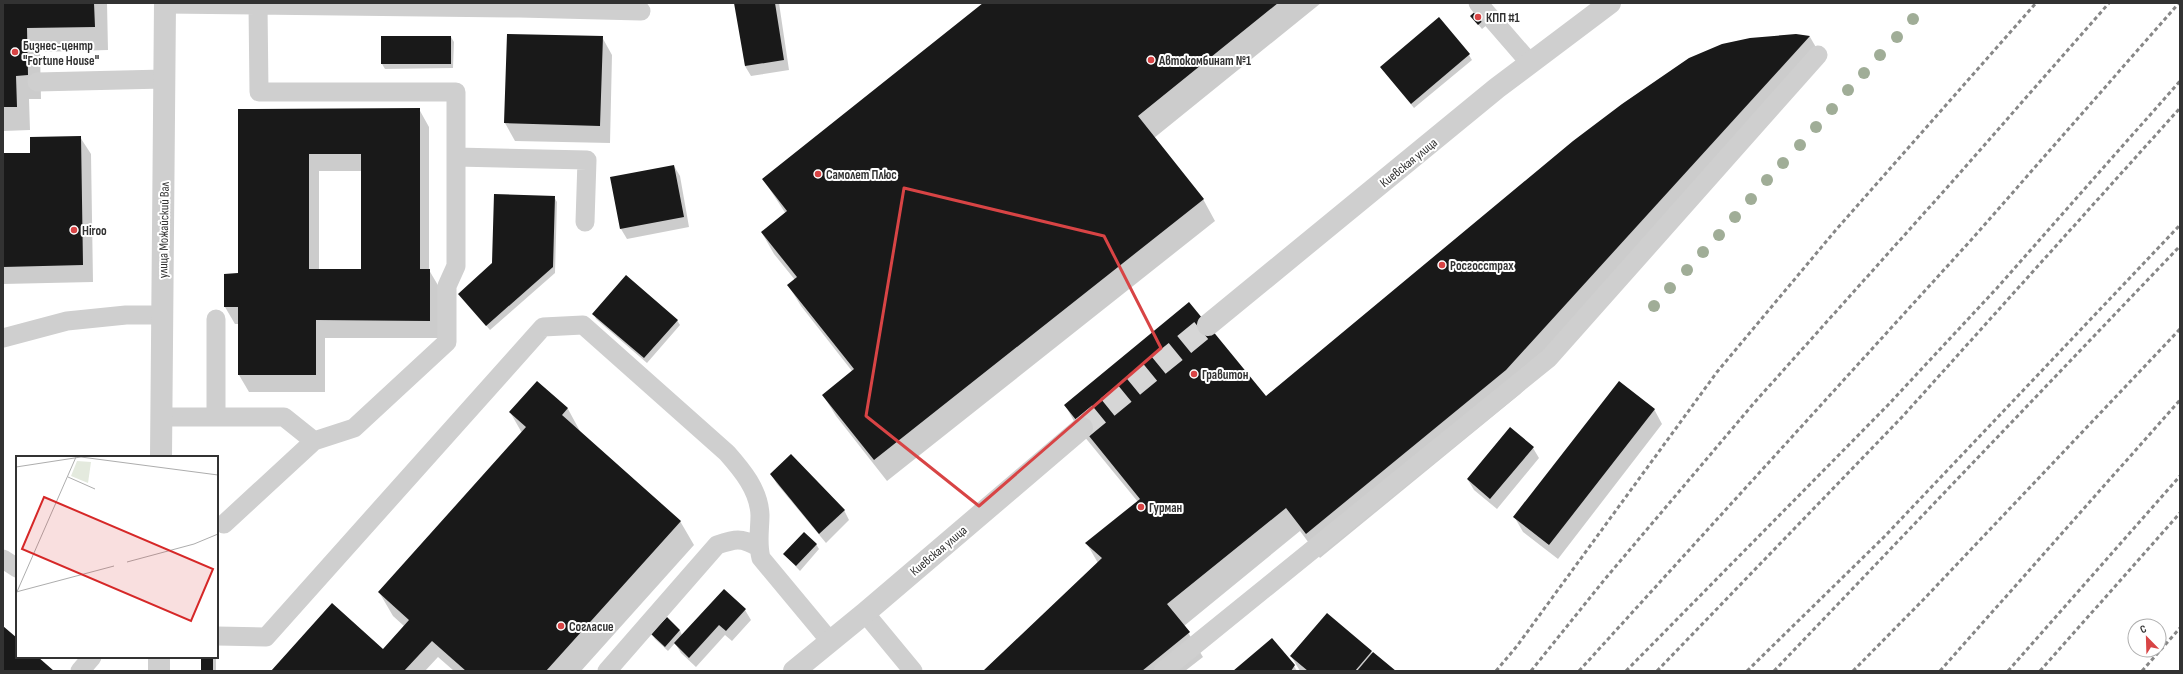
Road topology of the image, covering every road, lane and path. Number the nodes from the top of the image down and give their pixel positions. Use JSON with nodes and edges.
{"nodes":[{"id":1,"x":1478,"y":3,"type":"edge"},
{"id":2,"x":1610,"y":3,"type":"edge"},
{"id":3,"x":165,"y":4,"type":"edge"},
{"id":4,"x":258,"y":5,"type":"junction"},
{"id":5,"x":641,"y":11,"type":"dead end"},
{"id":6,"x":1818,"y":55,"type":"dead end"},
{"id":7,"x":1530,"y":63,"type":"junction"},
{"id":8,"x":164,"y":79,"type":"junction"},
{"id":9,"x":37,"y":82,"type":"dead end"},
{"id":10,"x":456,"y":157,"type":"junction"},
{"id":11,"x":585,"y":222,"type":"dead end"},
{"id":12,"x":162,"y":315,"type":"junction"},
{"id":13,"x":216,"y":319,"type":"dead end"},
{"id":14,"x":1208,"y":325,"type":"tunnel mouth"},
{"id":15,"x":3,"y":338,"type":"edge"},
{"id":16,"x":161,"y":417,"type":"junction"},
{"id":17,"x":216,"y":417,"type":"junction"},
{"id":18,"x":1082,"y":428,"type":"tunnel mouth"},
{"id":19,"x":314,"y":441,"type":"junction"},
{"id":20,"x":161,"y":456,"type":"edge"},
{"id":21,"x":224,"y":524,"type":"dead end"},
{"id":22,"x":758,"y":547,"type":"junction"},
{"id":23,"x":3,"y":559,"type":"edge"},
{"id":24,"x":16,"y":567,"type":"edge"},
{"id":25,"x":865,"y":613,"type":"junction"},
{"id":26,"x":218,"y":636,"type":"edge"},
{"id":27,"x":830,"y":641,"type":"junction"},
{"id":28,"x":91,"y":658,"type":"edge"},
{"id":29,"x":159,"y":658,"type":"edge"},
{"id":30,"x":80,"y":671,"type":"edge"},
{"id":31,"x":159,"y":671,"type":"edge"},
{"id":32,"x":606,"y":671,"type":"edge"},
{"id":33,"x":794,"y":671,"type":"edge"},
{"id":34,"x":912,"y":671,"type":"edge"},
{"id":35,"x":1163,"y":671,"type":"edge"}],
"edges":[{"from":1,"to":7,"type":"lane"},
{"from":2,"to":7,"type":"street","name":"Киевская улица"},
{"from":3,"to":4,"type":"lane"},
{"from":3,"to":8,"type":"street","name":"улица Можайский Вал"},
{"from":4,"to":5,"type":"lane"},
{"from":4,"to":10,"type":"lane"},
{"from":6,"to":35,"type":"lane"},
{"from":7,"to":14,"type":"street","name":"Киевская улица"},
{"from":8,"to":9,"type":"lane"},
{"from":8,"to":12,"type":"street","name":"улица Можайский Вал"},
{"from":10,"to":11,"type":"lane"},
{"from":10,"to":19,"type":"lane"},
{"from":12,"to":15,"type":"lane"},
{"from":12,"to":16,"type":"street","name":"улица Можайский Вал"},
{"from":13,"to":17,"type":"lane"},
{"from":16,"to":17,"type":"lane"},
{"from":16,"to":20,"type":"street","name":"улица Можайский Вал"},
{"from":17,"to":19,"type":"lane"},
{"from":18,"to":25,"type":"street","name":"Киевская улица"},
{"from":19,"to":21,"type":"lane"},
{"from":22,"to":26,"type":"lane"},
{"from":22,"to":27,"type":"lane"},
{"from":22,"to":32,"type":"lane"},
{"from":23,"to":24,"type":"lane"},
{"from":25,"to":27,"type":"street","name":"Киевская улица"},
{"from":25,"to":34,"type":"lane"},
{"from":27,"to":33,"type":"street","name":"Киевская улица"},
{"from":28,"to":30,"type":"lane"},
{"from":29,"to":31,"type":"street"}]}
